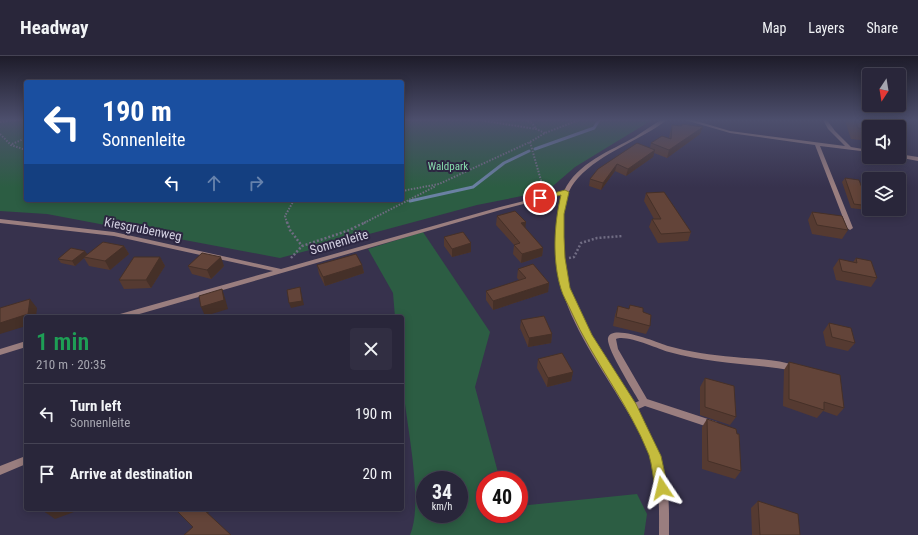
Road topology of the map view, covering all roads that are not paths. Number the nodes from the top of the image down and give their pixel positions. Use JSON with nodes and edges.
{"nodes":[{"id":1,"x":625,"y":142,"type":"edge"},
{"id":2,"x":805,"y":142,"type":"edge"},
{"id":3,"x":845,"y":142,"type":"edge"},
{"id":4,"x":817,"y":144,"type":"junction"},
{"id":5,"x":850,"y":149,"type":"junction"},
{"id":6,"x":862,"y":150,"type":"edge"},
{"id":7,"x":906,"y":157,"type":"edge"},
{"id":8,"x":918,"y":159,"type":"edge"},
{"id":9,"x":565,"y":192,"type":"junction"},
{"id":10,"x":0,"y":221,"type":"edge"},
{"id":11,"x":850,"y":228,"type":"dead end"},
{"id":12,"x":280,"y":271,"type":"junction"},
{"id":13,"x":127,"y":315,"type":"edge"},
{"id":14,"x":24,"y":345,"type":"edge"},
{"id":15,"x":0,"y":352,"type":"edge"},
{"id":16,"x":800,"y":369,"type":"edge"},
{"id":17,"x":644,"y":402,"type":"junction"},
{"id":18,"x":632,"y":408,"type":"junction"},
{"id":19,"x":726,"y":429,"type":"edge"},
{"id":20,"x":23,"y":461,"type":"dead end"},
{"id":21,"x":0,"y":471,"type":"edge"},
{"id":22,"x":664,"y":535,"type":"edge"}],
"edges":[{"from":1,"to":9,"type":"street"},
{"from":2,"to":4,"type":"street"},
{"from":3,"to":5,"type":"street"},
{"from":4,"to":5,"type":"street"},
{"from":4,"to":11,"type":"street"},
{"from":5,"to":6,"type":"street"},
{"from":7,"to":8,"type":"street"},
{"from":9,"to":12,"type":"street","name":"Sonnenleite"},
{"from":9,"to":18,"type":"street"},
{"from":10,"to":12,"type":"street","name":"Kiesgrubenweg"},
{"from":12,"to":13,"type":"street","name":"Sonnenleite"},
{"from":14,"to":15,"type":"street"},
{"from":16,"to":17,"type":"street"},
{"from":17,"to":18,"type":"street"},
{"from":17,"to":19,"type":"street"},
{"from":18,"to":22,"type":"street"},
{"from":20,"to":21,"type":"street"}]}
